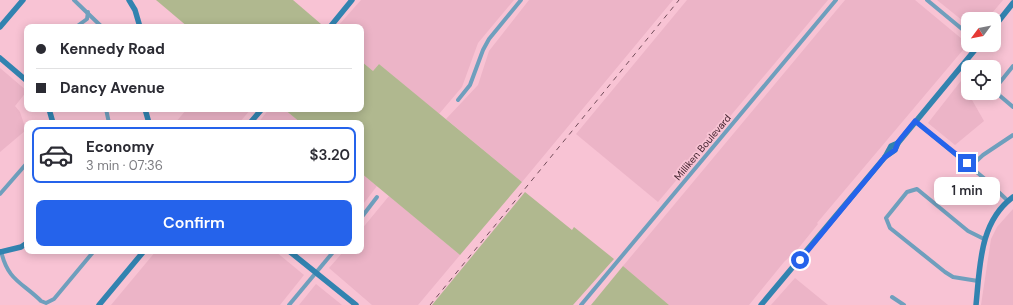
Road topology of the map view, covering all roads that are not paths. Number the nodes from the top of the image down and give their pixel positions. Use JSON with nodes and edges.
{"nodes":[{"id":1,"x":23,"y":0,"type":"edge"},
{"id":2,"x":74,"y":0,"type":"edge"},
{"id":3,"x":129,"y":0,"type":"edge"},
{"id":4,"x":352,"y":0,"type":"edge"},
{"id":5,"x":521,"y":0,"type":"edge"},
{"id":6,"x":836,"y":0,"type":"edge"},
{"id":7,"x":927,"y":0,"type":"edge"},
{"id":8,"x":1013,"y":3,"type":"edge"},
{"id":9,"x":88,"y":12,"type":"junction"},
{"id":10,"x":1001,"y":18,"type":"edge"},
{"id":11,"x":80,"y":24,"type":"edge"},
{"id":12,"x":99,"y":24,"type":"edge"},
{"id":13,"x":139,"y":24,"type":"edge"},
{"id":14,"x":332,"y":24,"type":"edge"},
{"id":15,"x":0,"y":27,"type":"edge"},
{"id":16,"x":961,"y":28,"type":"edge"},
{"id":17,"x":973,"y":52,"type":"edge"},
{"id":18,"x":0,"y":58,"type":"edge"},
{"id":19,"x":1013,"y":66,"type":"edge"},
{"id":20,"x":24,"y":78,"type":"edge"},
{"id":21,"x":458,"y":100,"type":"dead end"},
{"id":22,"x":1013,"y":107,"type":"edge"},
{"id":23,"x":259,"y":112,"type":"edge"},
{"id":24,"x":253,"y":120,"type":"edge"},
{"id":25,"x":915,"y":121,"type":"junction"},
{"id":26,"x":1013,"y":135,"type":"edge"},
{"id":27,"x":24,"y":166,"type":"edge"},
{"id":28,"x":971,"y":166,"type":"junction"},
{"id":29,"x":0,"y":194,"type":"edge"},
{"id":30,"x":377,"y":197,"type":"dead end"},
{"id":31,"x":1013,"y":197,"type":"edge"},
{"id":32,"x":1008,"y":201,"type":"junction"},
{"id":33,"x":364,"y":214,"type":"edge"},
{"id":34,"x":984,"y":239,"type":"junction"},
{"id":35,"x":24,"y":245,"type":"edge"},
{"id":36,"x":0,"y":252,"type":"edge"},
{"id":37,"x":92,"y":254,"type":"edge"},
{"id":38,"x":142,"y":254,"type":"edge"},
{"id":39,"x":293,"y":254,"type":"edge"},
{"id":40,"x":332,"y":254,"type":"edge"},
{"id":41,"x":316,"y":273,"type":"junction"},
{"id":42,"x":978,"y":281,"type":"junction"},
{"id":43,"x":892,"y":296,"type":"dead end"},
{"id":44,"x":99,"y":305,"type":"edge"},
{"id":45,"x":289,"y":305,"type":"edge"},
{"id":46,"x":356,"y":305,"type":"edge"},
{"id":47,"x":581,"y":305,"type":"edge"},
{"id":48,"x":762,"y":305,"type":"edge"},
{"id":49,"x":904,"y":305,"type":"edge"},
{"id":50,"x":976,"y":305,"type":"edge"}],
"edges":[{"from":1,"to":15,"type":"main road"},
{"from":2,"to":9,"type":"street"},
{"from":3,"to":13,"type":"main road"},
{"from":4,"to":14,"type":"main road"},
{"from":5,"to":21,"type":"street"},
{"from":6,"to":47,"type":"street","name":"Milliken Boulevard"},
{"from":7,"to":16,"type":"street"},
{"from":8,"to":10,"type":"main road"},
{"from":9,"to":11,"type":"street"},
{"from":9,"to":12,"type":"street"},
{"from":17,"to":25,"type":"main road"},
{"from":18,"to":20,"type":"main road"},
{"from":19,"to":22,"type":"street"},
{"from":23,"to":24,"type":"main road"},
{"from":25,"to":28,"type":"street"},
{"from":25,"to":48,"type":"main road"},
{"from":26,"to":28,"type":"street"},
{"from":27,"to":29,"type":"street"},
{"from":28,"to":32,"type":"street"},
{"from":30,"to":33,"type":"street"},
{"from":31,"to":32,"type":"main road"},
{"from":32,"to":34,"type":"main road"},
{"from":34,"to":42,"type":"main road"},
{"from":34,"to":42,"type":"street"},
{"from":35,"to":36,"type":"main road"},
{"from":36,"to":37,"type":"street"},
{"from":38,"to":44,"type":"main road"},
{"from":39,"to":41,"type":"main road"},
{"from":40,"to":41,"type":"street"},
{"from":41,"to":45,"type":"street"},
{"from":41,"to":46,"type":"main road"},
{"from":42,"to":50,"type":"main road"},
{"from":43,"to":49,"type":"street"}]}
